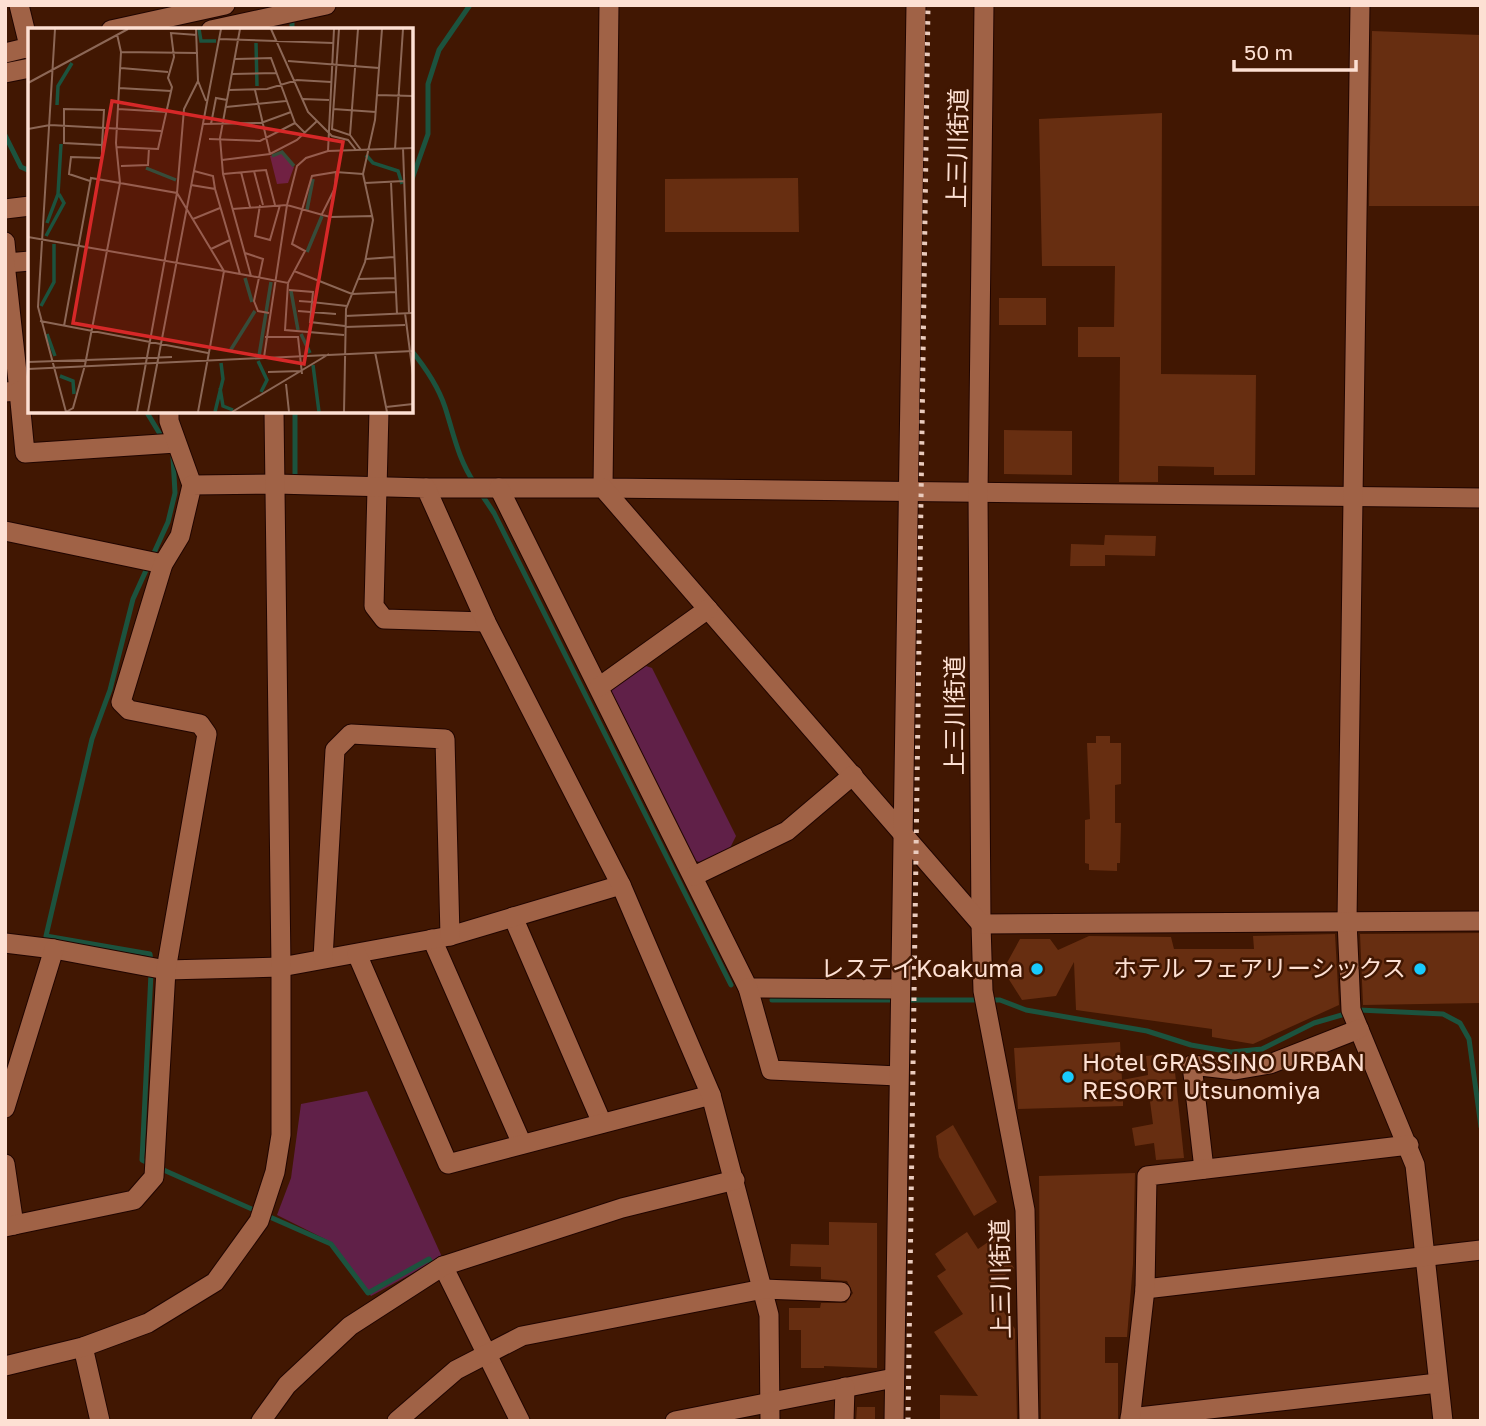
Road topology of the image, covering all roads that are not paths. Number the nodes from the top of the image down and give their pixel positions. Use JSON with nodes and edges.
{"nodes":[{"id":1,"x":19,"y":5,"type":"edge"},
{"id":2,"x":225,"y":5,"type":"edge"},
{"id":3,"x":326,"y":5,"type":"edge"},
{"id":4,"x":609,"y":5,"type":"edge"},
{"id":5,"x":916,"y":5,"type":"edge"},
{"id":6,"x":984,"y":5,"type":"edge"},
{"id":7,"x":1360,"y":5,"type":"edge"},
{"id":8,"x":261,"y":18,"type":"edge"},
{"id":9,"x":120,"y":28,"type":"edge"},
{"id":10,"x":219,"y":28,"type":"edge"},
{"id":11,"x":28,"y":44,"type":"edge"},
{"id":12,"x":28,"y":48,"type":"edge"},
{"id":13,"x":5,"y":53,"type":"edge"},
{"id":14,"x":28,"y":68,"type":"edge"},
{"id":15,"x":5,"y":73,"type":"edge"},
{"id":16,"x":28,"y":206,"type":"edge"},
{"id":17,"x":5,"y":209,"type":"edge"},
{"id":18,"x":5,"y":242,"type":"edge"},
{"id":19,"x":28,"y":261,"type":"edge"},
{"id":20,"x":6,"y":263,"type":"edge"},
{"id":21,"x":16,"y":326,"type":"edge"},
{"id":22,"x":18,"y":391,"type":"edge"},
{"id":23,"x":170,"y":413,"type":"edge"},
{"id":24,"x":274,"y":413,"type":"edge"},
{"id":25,"x":379,"y":413,"type":"edge"},
{"id":26,"x":177,"y":443,"type":"junction"},
{"id":27,"x":276,"y":484,"type":"junction"},
{"id":28,"x":192,"y":485,"type":"junction"},
{"id":29,"x":378,"y":487,"type":"junction"},
{"id":30,"x":426,"y":488,"type":"junction"},
{"id":31,"x":499,"y":488,"type":"junction"},
{"id":32,"x":603,"y":488,"type":"junction"},
{"id":33,"x":907,"y":493,"type":"junction"},
{"id":34,"x":978,"y":494,"type":"junction"},
{"id":35,"x":1353,"y":497,"type":"junction"},
{"id":36,"x":1481,"y":498,"type":"edge"},
{"id":37,"x":5,"y":531,"type":"edge"},
{"id":38,"x":163,"y":564,"type":"junction"},
{"id":39,"x":708,"y":609,"type":"junction"},
{"id":40,"x":486,"y":622,"type":"junction"},
{"id":41,"x":599,"y":687,"type":"junction"},
{"id":42,"x":853,"y":775,"type":"junction"},
{"id":43,"x":902,"y":830,"type":"junction"},
{"id":44,"x":694,"y":876,"type":"junction"},
{"id":45,"x":621,"y":885,"type":"junction"},
{"id":46,"x":513,"y":918,"type":"junction"},
{"id":47,"x":1481,"y":921,"type":"edge"},
{"id":48,"x":1347,"y":922,"type":"junction"},
{"id":49,"x":981,"y":923,"type":"junction"},
{"id":50,"x":441,"y":938,"type":"junction"},
{"id":51,"x":5,"y":943,"type":"edge"},
{"id":52,"x":54,"y":949,"type":"junction"},
{"id":53,"x":357,"y":954,"type":"junction"},
{"id":54,"x":323,"y":958,"type":"junction"},
{"id":55,"x":281,"y":967,"type":"junction"},
{"id":56,"x":166,"y":970,"type":"junction"},
{"id":57,"x":748,"y":988,"type":"junction"},
{"id":58,"x":899,"y":989,"type":"junction"},
{"id":59,"x":1359,"y":1029,"type":"junction"},
{"id":60,"x":898,"y":1076,"type":"junction"},
{"id":61,"x":711,"y":1095,"type":"junction"},
{"id":62,"x":5,"y":1108,"type":"edge"},
{"id":63,"x":602,"y":1123,"type":"junction"},
{"id":64,"x":522,"y":1144,"type":"junction"},
{"id":65,"x":1409,"y":1146,"type":"junction"},
{"id":66,"x":5,"y":1164,"type":"edge"},
{"id":67,"x":1205,"y":1170,"type":"junction"},
{"id":68,"x":735,"y":1180,"type":"junction"},
{"id":69,"x":10,"y":1226,"type":"edge"},
{"id":70,"x":1481,"y":1250,"type":"edge"},
{"id":71,"x":1423,"y":1256,"type":"junction"},
{"id":72,"x":443,"y":1266,"type":"junction"},
{"id":73,"x":763,"y":1289,"type":"junction"},
{"id":74,"x":1145,"y":1289,"type":"junction"},
{"id":75,"x":841,"y":1292,"type":"dead end"},
{"id":76,"x":83,"y":1347,"type":"junction"},
{"id":77,"x":487,"y":1354,"type":"junction"},
{"id":78,"x":5,"y":1366,"type":"edge"},
{"id":79,"x":894,"y":1378,"type":"junction"},
{"id":80,"x":1438,"y":1382,"type":"junction"},
{"id":81,"x":845,"y":1387,"type":"junction"},
{"id":82,"x":770,"y":1400,"type":"junction"},
{"id":83,"x":1129,"y":1419,"type":"edge"},
{"id":84,"x":100,"y":1421,"type":"edge"},
{"id":85,"x":261,"y":1421,"type":"edge"},
{"id":86,"x":397,"y":1421,"type":"edge"},
{"id":87,"x":520,"y":1421,"type":"edge"},
{"id":88,"x":675,"y":1421,"type":"edge"},
{"id":89,"x":770,"y":1421,"type":"edge"},
{"id":90,"x":844,"y":1421,"type":"edge"},
{"id":91,"x":894,"y":1421,"type":"edge"},
{"id":92,"x":1028,"y":1421,"type":"edge"},
{"id":93,"x":1443,"y":1421,"type":"edge"}],
"edges":[{"from":1,"to":11,"type":"street"},
{"from":2,"to":9,"type":"street"},
{"from":3,"to":8,"type":"street"},
{"from":4,"to":32,"type":"street"},
{"from":5,"to":33,"type":"street"},
{"from":6,"to":34,"type":"street","name":"上三川街道"},
{"from":7,"to":35,"type":"street"},
{"from":8,"to":10,"type":"street"},
{"from":12,"to":13,"type":"street"},
{"from":14,"to":15,"type":"street"},
{"from":16,"to":17,"type":"street"},
{"from":18,"to":20,"type":"street"},
{"from":19,"to":20,"type":"street"},
{"from":20,"to":21,"type":"street"},
{"from":21,"to":22,"type":"street"},
{"from":22,"to":26,"type":"street"},
{"from":23,"to":26,"type":"street"},
{"from":24,"to":27,"type":"street"},
{"from":25,"to":29,"type":"street"},
{"from":26,"to":28,"type":"street"},
{"from":27,"to":28,"type":"street"},
{"from":27,"to":29,"type":"street"},
{"from":27,"to":55,"type":"street"},
{"from":28,"to":38,"type":"street"},
{"from":29,"to":30,"type":"street"},
{"from":29,"to":40,"type":"street"},
{"from":30,"to":31,"type":"street"},
{"from":30,"to":40,"type":"street"},
{"from":31,"to":32,"type":"street"},
{"from":31,"to":41,"type":"street"},
{"from":32,"to":33,"type":"street"},
{"from":32,"to":39,"type":"street"},
{"from":33,"to":34,"type":"street"},
{"from":33,"to":43,"type":"street"},
{"from":34,"to":35,"type":"street"},
{"from":34,"to":49,"type":"street","name":"上三川街道"},
{"from":35,"to":36,"type":"street"},
{"from":35,"to":48,"type":"street"},
{"from":37,"to":38,"type":"street"},
{"from":38,"to":56,"type":"street"},
{"from":39,"to":41,"type":"street"},
{"from":39,"to":42,"type":"street"},
{"from":40,"to":45,"type":"street"},
{"from":41,"to":44,"type":"street"},
{"from":42,"to":43,"type":"street"},
{"from":42,"to":44,"type":"street"},
{"from":43,"to":49,"type":"street"},
{"from":43,"to":58,"type":"street"},
{"from":44,"to":57,"type":"street"},
{"from":45,"to":46,"type":"street"},
{"from":45,"to":61,"type":"street"},
{"from":46,"to":50,"type":"street"},
{"from":46,"to":63,"type":"street"},
{"from":47,"to":48,"type":"street"},
{"from":48,"to":49,"type":"street"},
{"from":48,"to":59,"type":"street"},
{"from":49,"to":92,"type":"street","name":"上三川街道"},
{"from":50,"to":53,"type":"street"},
{"from":50,"to":54,"type":"street"},
{"from":50,"to":64,"type":"street"},
{"from":51,"to":52,"type":"street"},
{"from":52,"to":56,"type":"street"},
{"from":52,"to":62,"type":"street"},
{"from":53,"to":54,"type":"street"},
{"from":53,"to":64,"type":"street"},
{"from":54,"to":55,"type":"street"},
{"from":55,"to":56,"type":"street"},
{"from":55,"to":76,"type":"street"},
{"from":56,"to":69,"type":"street"},
{"from":57,"to":58,"type":"street"},
{"from":57,"to":60,"type":"street"},
{"from":58,"to":60,"type":"street"},
{"from":59,"to":65,"type":"street"},
{"from":59,"to":67,"type":"street"},
{"from":60,"to":79,"type":"street"},
{"from":61,"to":63,"type":"street"},
{"from":61,"to":68,"type":"street"},
{"from":63,"to":64,"type":"street"},
{"from":65,"to":67,"type":"street"},
{"from":65,"to":71,"type":"street"},
{"from":66,"to":69,"type":"street"},
{"from":67,"to":74,"type":"street"},
{"from":68,"to":72,"type":"street"},
{"from":68,"to":73,"type":"street"},
{"from":70,"to":71,"type":"street"},
{"from":71,"to":74,"type":"street"},
{"from":71,"to":80,"type":"street"},
{"from":72,"to":77,"type":"street"},
{"from":72,"to":85,"type":"street"},
{"from":73,"to":75,"type":"street"},
{"from":73,"to":77,"type":"street"},
{"from":73,"to":82,"type":"street"},
{"from":74,"to":83,"type":"street"},
{"from":76,"to":78,"type":"street"},
{"from":76,"to":84,"type":"street"},
{"from":77,"to":86,"type":"street"},
{"from":77,"to":87,"type":"street"},
{"from":79,"to":81,"type":"street"},
{"from":79,"to":91,"type":"street"},
{"from":80,"to":83,"type":"street"},
{"from":80,"to":93,"type":"street"},
{"from":81,"to":82,"type":"street"},
{"from":81,"to":90,"type":"street"},
{"from":82,"to":88,"type":"street"},
{"from":82,"to":89,"type":"street"}]}
